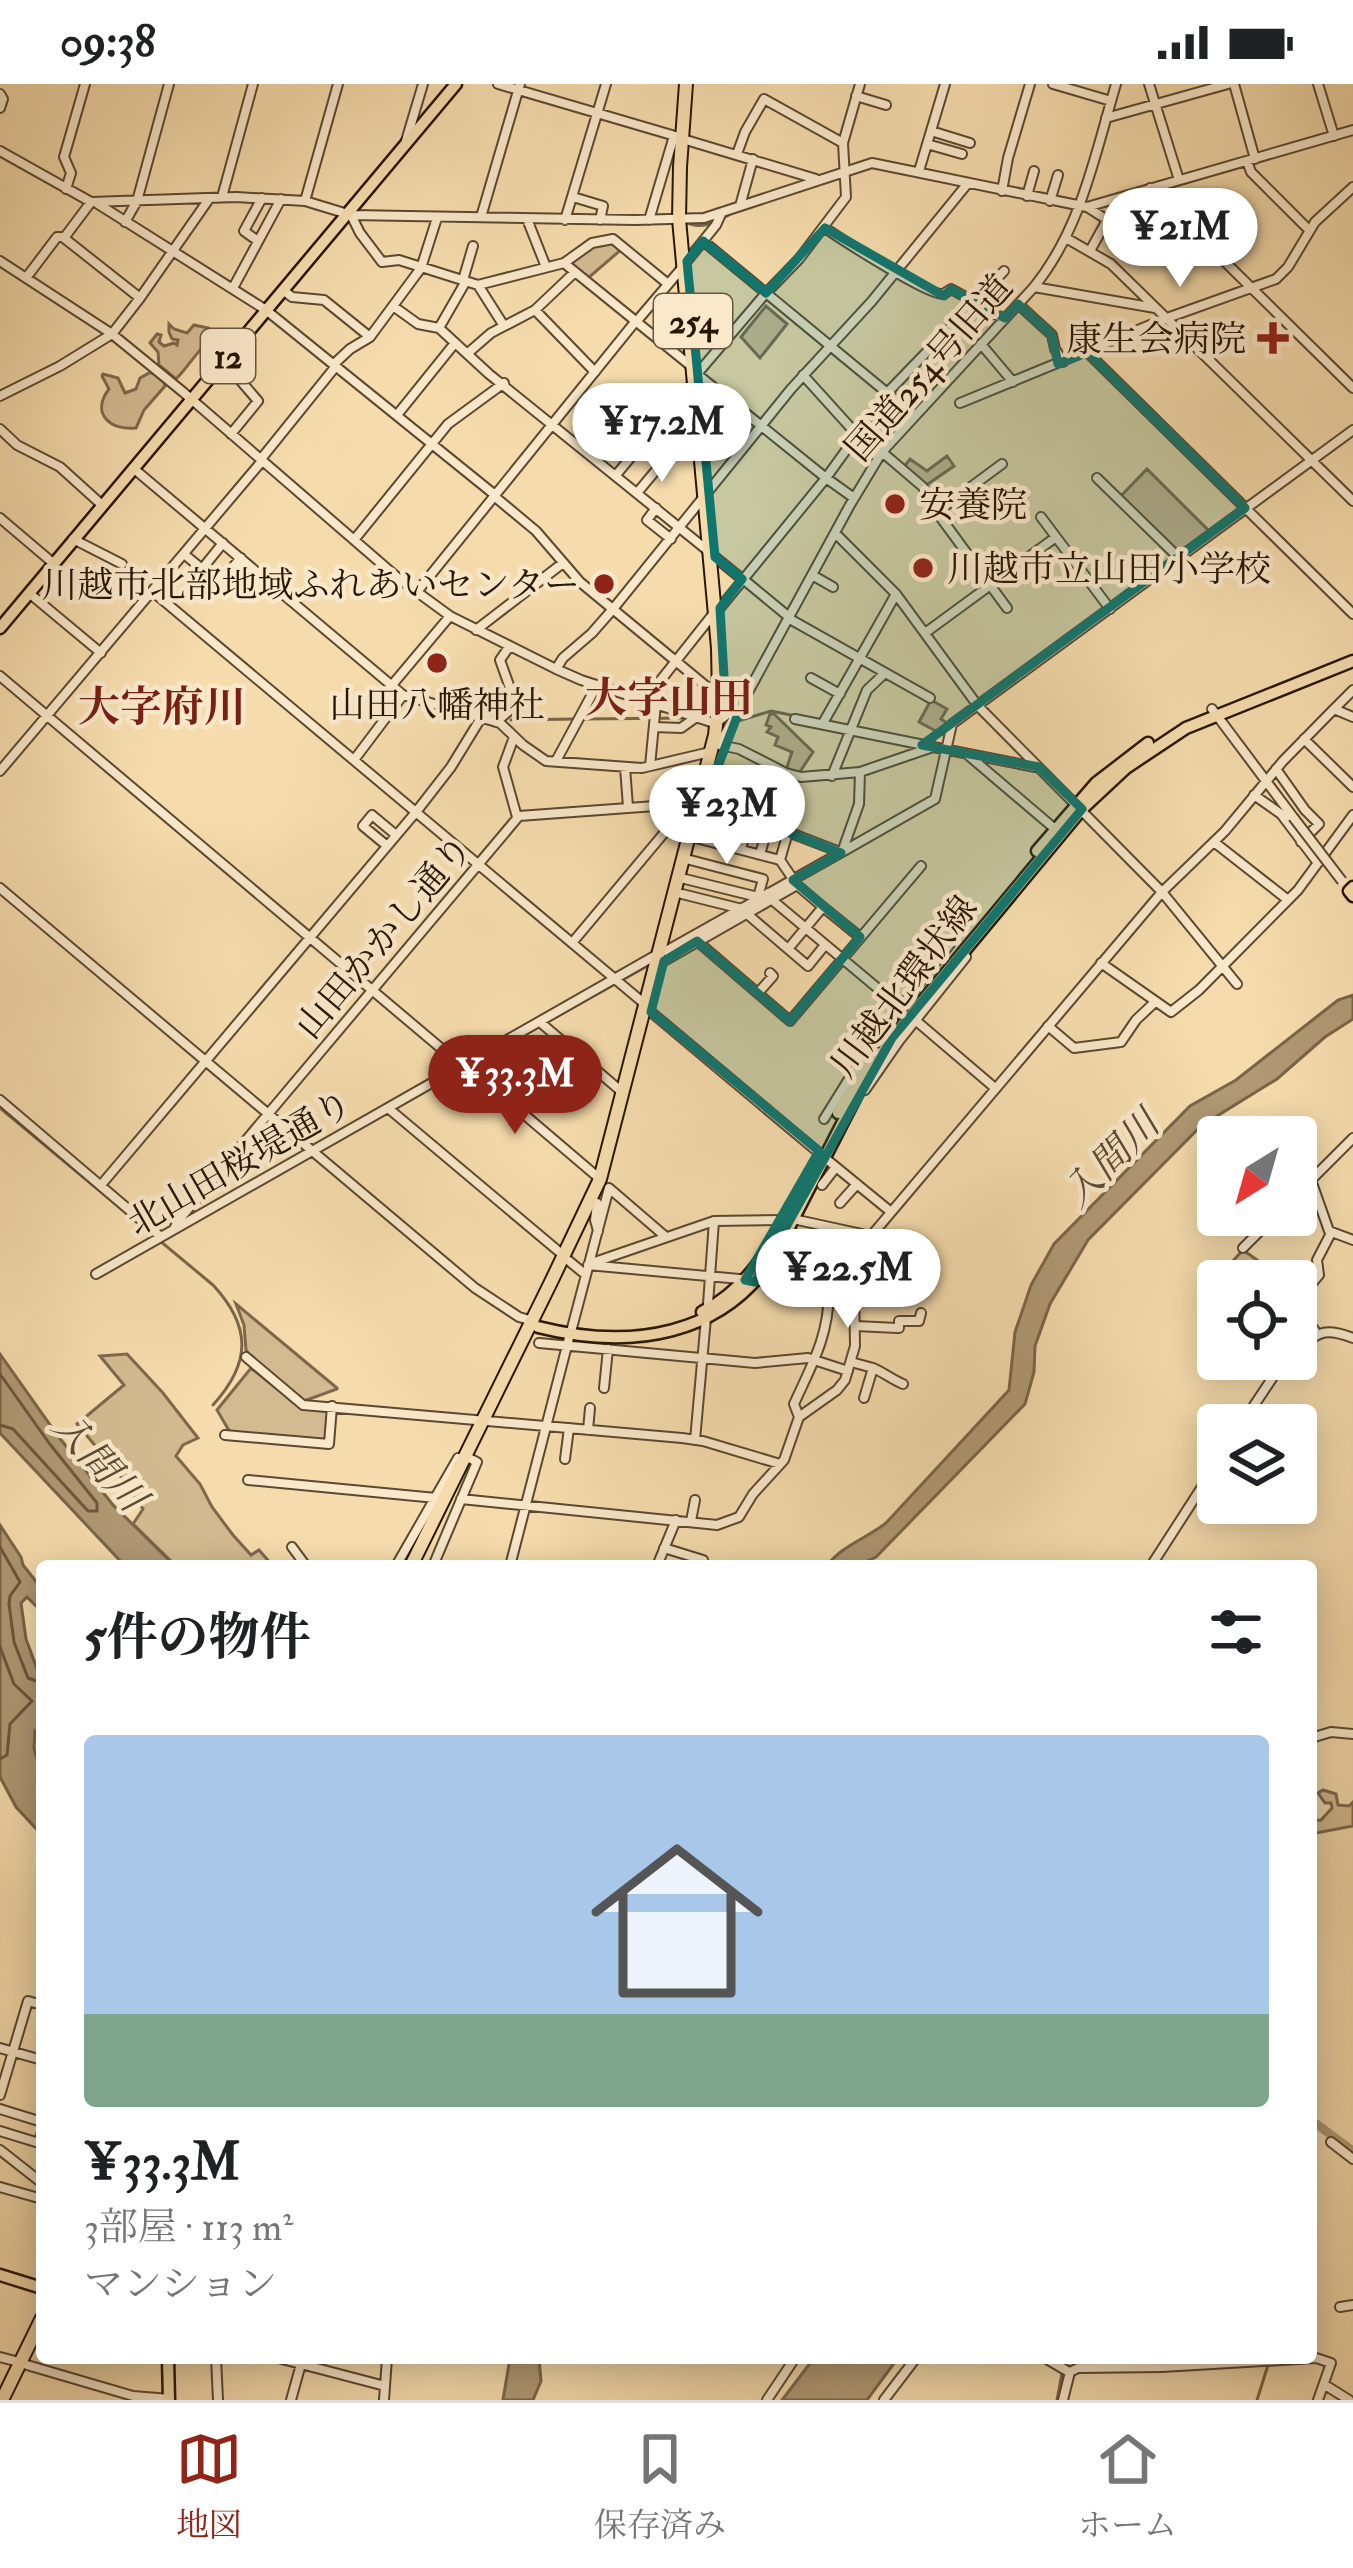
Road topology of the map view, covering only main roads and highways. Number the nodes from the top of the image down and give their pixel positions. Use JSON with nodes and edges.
{"nodes":[{"id":1,"x":456,"y":84,"type":"edge"},
{"id":2,"x":688,"y":84,"type":"edge"},
{"id":3,"x":0,"y":628,"type":"edge"},
{"id":4,"x":1353,"y":658,"type":"edge"},
{"id":5,"x":701,"y":801,"type":"junction"},
{"id":6,"x":1079,"y":807,"type":"junction"},
{"id":7,"x":663,"y":955,"type":"junction"},
{"id":8,"x":648,"y":1008,"type":"junction"},
{"id":9,"x":839,"y":1111,"type":"junction"},
{"id":10,"x":567,"y":1258,"type":"junction"},
{"id":11,"x":537,"y":1322,"type":"junction"},
{"id":12,"x":484,"y":1420,"type":"junction"},
{"id":13,"x":418,"y":1560,"type":"edge"},
{"id":14,"x":418,"y":1560,"type":"edge"},
{"id":15,"x":0,"y":2275,"type":"edge"},
{"id":16,"x":36,"y":2286,"type":"edge"},
{"id":17,"x":36,"y":2333,"type":"edge"},
{"id":18,"x":36,"y":2343,"type":"edge"},
{"id":19,"x":23,"y":2364,"type":"junction"},
{"id":20,"x":168,"y":2364,"type":"edge"},
{"id":21,"x":6,"y":2400,"type":"edge"},
{"id":22,"x":170,"y":2400,"type":"edge"}],
"edges":[{"from":1,"to":3,"type":"main road","number":"12"},
{"from":2,"to":5,"type":"highway","number":"254"},
{"from":4,"to":6,"type":"main road","name":"川越北環状線"},
{"from":5,"to":7,"type":"highway","number":"254"},
{"from":5,"to":7,"type":"highway","number":"254"},
{"from":6,"to":9,"type":"main road","name":"川越北環状線"},
{"from":6,"to":9,"type":"main road","name":"川越北環状線"},
{"from":7,"to":8,"type":"highway","number":"254"},
{"from":8,"to":10,"type":"highway","number":"254"},
{"from":8,"to":10,"type":"highway","number":"254"},
{"from":9,"to":11,"type":"main road","name":"川越北環状線"},
{"from":10,"to":11,"type":"highway","number":"254"},
{"from":11,"to":12,"type":"highway","number":"254"},
{"from":12,"to":13,"type":"highway","number":"254"},
{"from":12,"to":14,"type":"highway","number":"254"},
{"from":15,"to":16,"type":"main road"},
{"from":17,"to":19,"type":"highway"},
{"from":18,"to":19,"type":"highway"},
{"from":19,"to":21,"type":"highway"},
{"from":20,"to":22,"type":"main road"}]}
